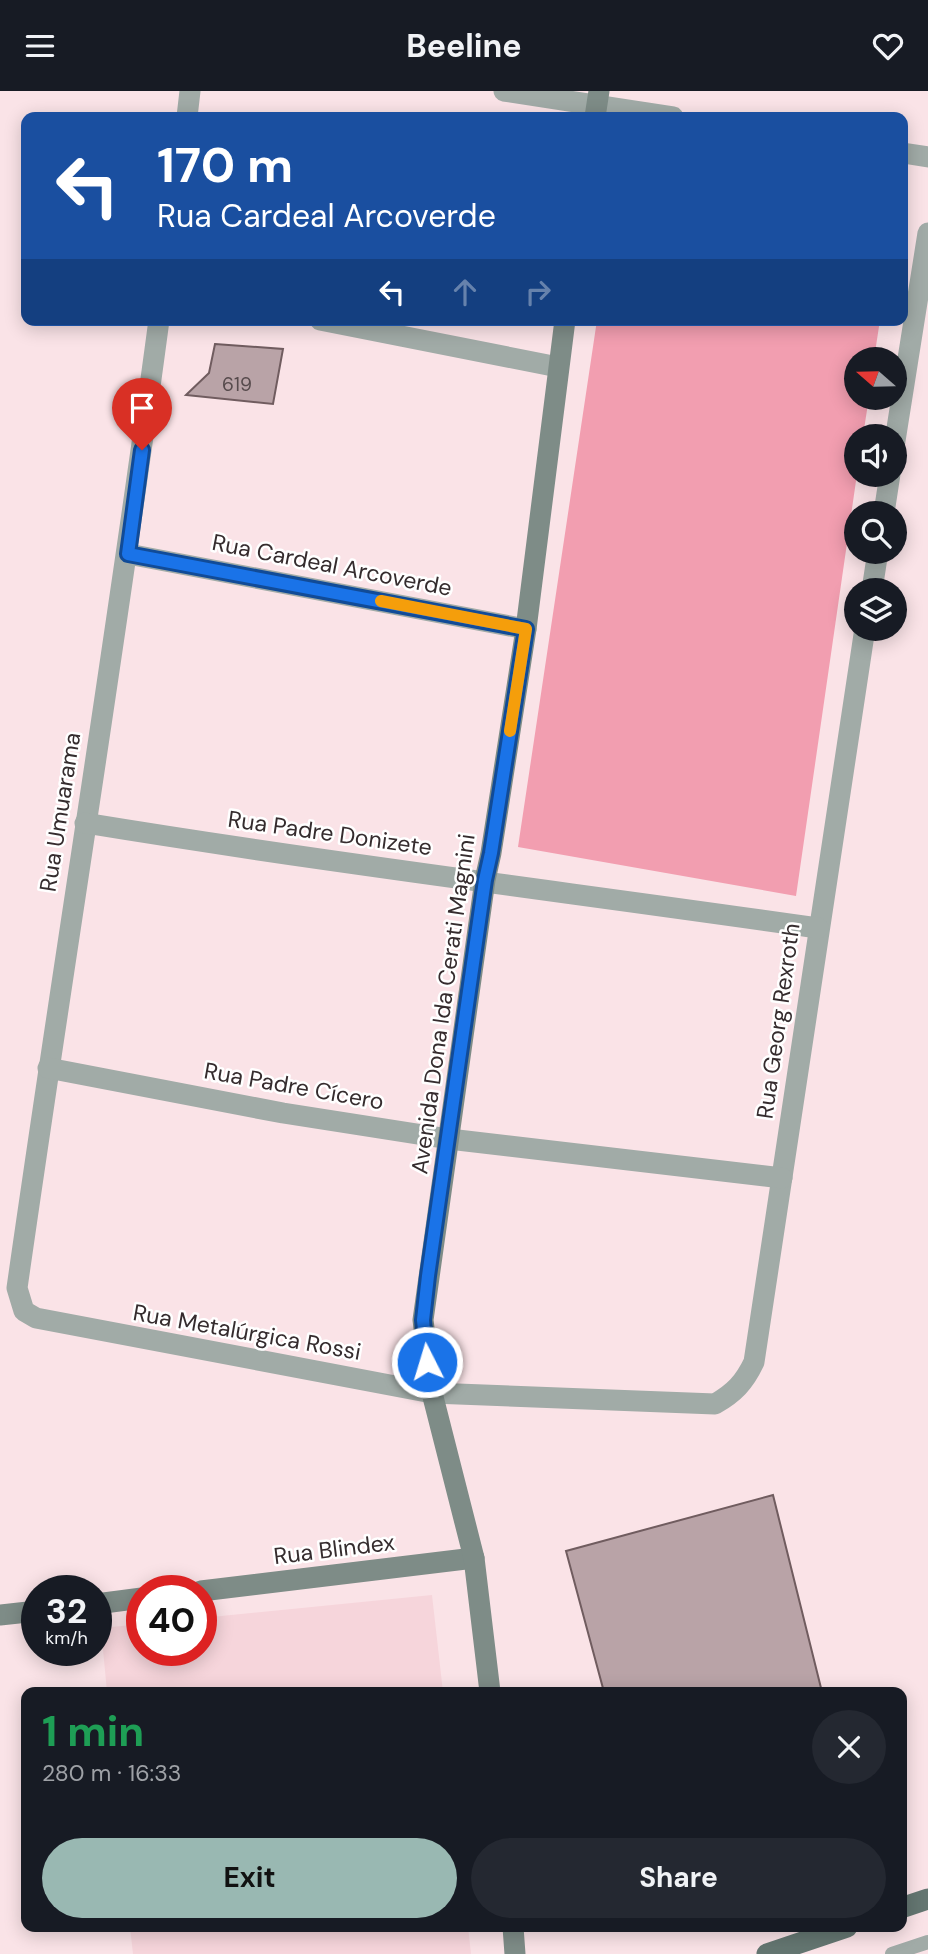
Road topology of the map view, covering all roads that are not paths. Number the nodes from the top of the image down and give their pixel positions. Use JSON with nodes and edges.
{"nodes":[{"id":1,"x":190,"y":91,"type":"edge"},
{"id":2,"x":504,"y":91,"type":"edge"},
{"id":3,"x":597,"y":105,"type":"edge"},
{"id":4,"x":188,"y":112,"type":"edge"},
{"id":5,"x":641,"y":112,"type":"edge"},
{"id":6,"x":908,"y":154,"type":"edge"},
{"id":7,"x":928,"y":157,"type":"edge"},
{"id":8,"x":928,"y":233,"type":"edge"},
{"id":9,"x":158,"y":326,"type":"edge"},
{"id":10,"x":350,"y":326,"type":"edge"},
{"id":11,"x":564,"y":326,"type":"edge"},
{"id":12,"x":558,"y":367,"type":"junction"},
{"id":13,"x":898,"y":424,"type":"edge"},
{"id":14,"x":128,"y":554,"type":"junction"},
{"id":15,"x":526,"y":629,"type":"junction"},
{"id":16,"x":863,"y":641,"type":"edge"},
{"id":17,"x":85,"y":823,"type":"junction"},
{"id":18,"x":485,"y":880,"type":"junction"},
{"id":19,"x":818,"y":928,"type":"junction"},
{"id":20,"x":48,"y":1068,"type":"junction"},
{"id":21,"x":449,"y":1139,"type":"junction"},
{"id":22,"x":782,"y":1178,"type":"junction"},
{"id":23,"x":24,"y":1311,"type":"joint"},
{"id":24,"x":432,"y":1393,"type":"junction"},
{"id":25,"x":715,"y":1404,"type":"joint"},
{"id":26,"x":474,"y":1558,"type":"junction"},
{"id":27,"x":217,"y":1589,"type":"edge"},
{"id":28,"x":21,"y":1613,"type":"edge"},
{"id":29,"x":0,"y":1615,"type":"edge"},
{"id":30,"x":489,"y":1687,"type":"edge"},
{"id":31,"x":928,"y":1899,"type":"edge"},
{"id":32,"x":907,"y":1906,"type":"edge"},
{"id":33,"x":513,"y":1932,"type":"edge"},
{"id":34,"x":832,"y":1932,"type":"edge"},
{"id":35,"x":928,"y":1942,"type":"edge"},
{"id":36,"x":515,"y":1954,"type":"edge"},
{"id":37,"x":767,"y":1954,"type":"edge"},
{"id":38,"x":892,"y":1954,"type":"edge"}],
"edges":[{"from":1,"to":4,"type":"street"},
{"from":2,"to":3,"type":"street"},
{"from":3,"to":5,"type":"street"},
{"from":6,"to":7,"type":"street"},
{"from":8,"to":13,"type":"street"},
{"from":9,"to":14,"type":"street","name":"Rua Umuarama"},
{"from":10,"to":12,"type":"street"},
{"from":11,"to":12,"type":"street","name":"Avenida Dona Ida Cerati Magnini"},
{"from":12,"to":15,"type":"street","name":"Avenida Dona Ida Cerati Magnini"},
{"from":14,"to":15,"type":"street","name":"Rua Cardeal Arcoverde"},
{"from":14,"to":17,"type":"street","name":"Rua Umuarama"},
{"from":15,"to":18,"type":"street","name":"Avenida Dona Ida Cerati Magnini"},
{"from":16,"to":19,"type":"street","name":"Rua Georg Rexroth"},
{"from":17,"to":18,"type":"street","name":"Rua Padre Donizete"},
{"from":17,"to":20,"type":"street","name":"Rua Umuarama"},
{"from":18,"to":19,"type":"street","name":"Rua Padre Donizete"},
{"from":18,"to":21,"type":"street","name":"Avenida Dona Ida Cerati Magnini"},
{"from":19,"to":22,"type":"street","name":"Rua Georg Rexroth"},
{"from":20,"to":21,"type":"street","name":"Rua Padre Cícero"},
{"from":20,"to":23,"type":"street","name":"Rua Umuarama"},
{"from":21,"to":22,"type":"street","name":"Rua Padre Cícero"},
{"from":21,"to":24,"type":"street","name":"Avenida Dona Ida Cerati Magnini"},
{"from":22,"to":25,"type":"street","name":"Rua Georg Rexroth"},
{"from":23,"to":24,"type":"street","name":"Rua Metalúrgica Rossi"},
{"from":24,"to":25,"type":"street","name":"Rua Metalúrgica Rossi"},
{"from":24,"to":26,"type":"street","name":"Avenida Dona Ida Cerati Magnini"},
{"from":26,"to":27,"type":"street","name":"Rua Blindex"},
{"from":26,"to":30,"type":"street","name":"Avenida Dona Ida Cerati Magnini"},
{"from":28,"to":29,"type":"street"},
{"from":31,"to":32,"type":"main road"},
{"from":33,"to":36,"type":"street"},
{"from":34,"to":37,"type":"main road"},
{"from":35,"to":38,"type":"lane"}]}
